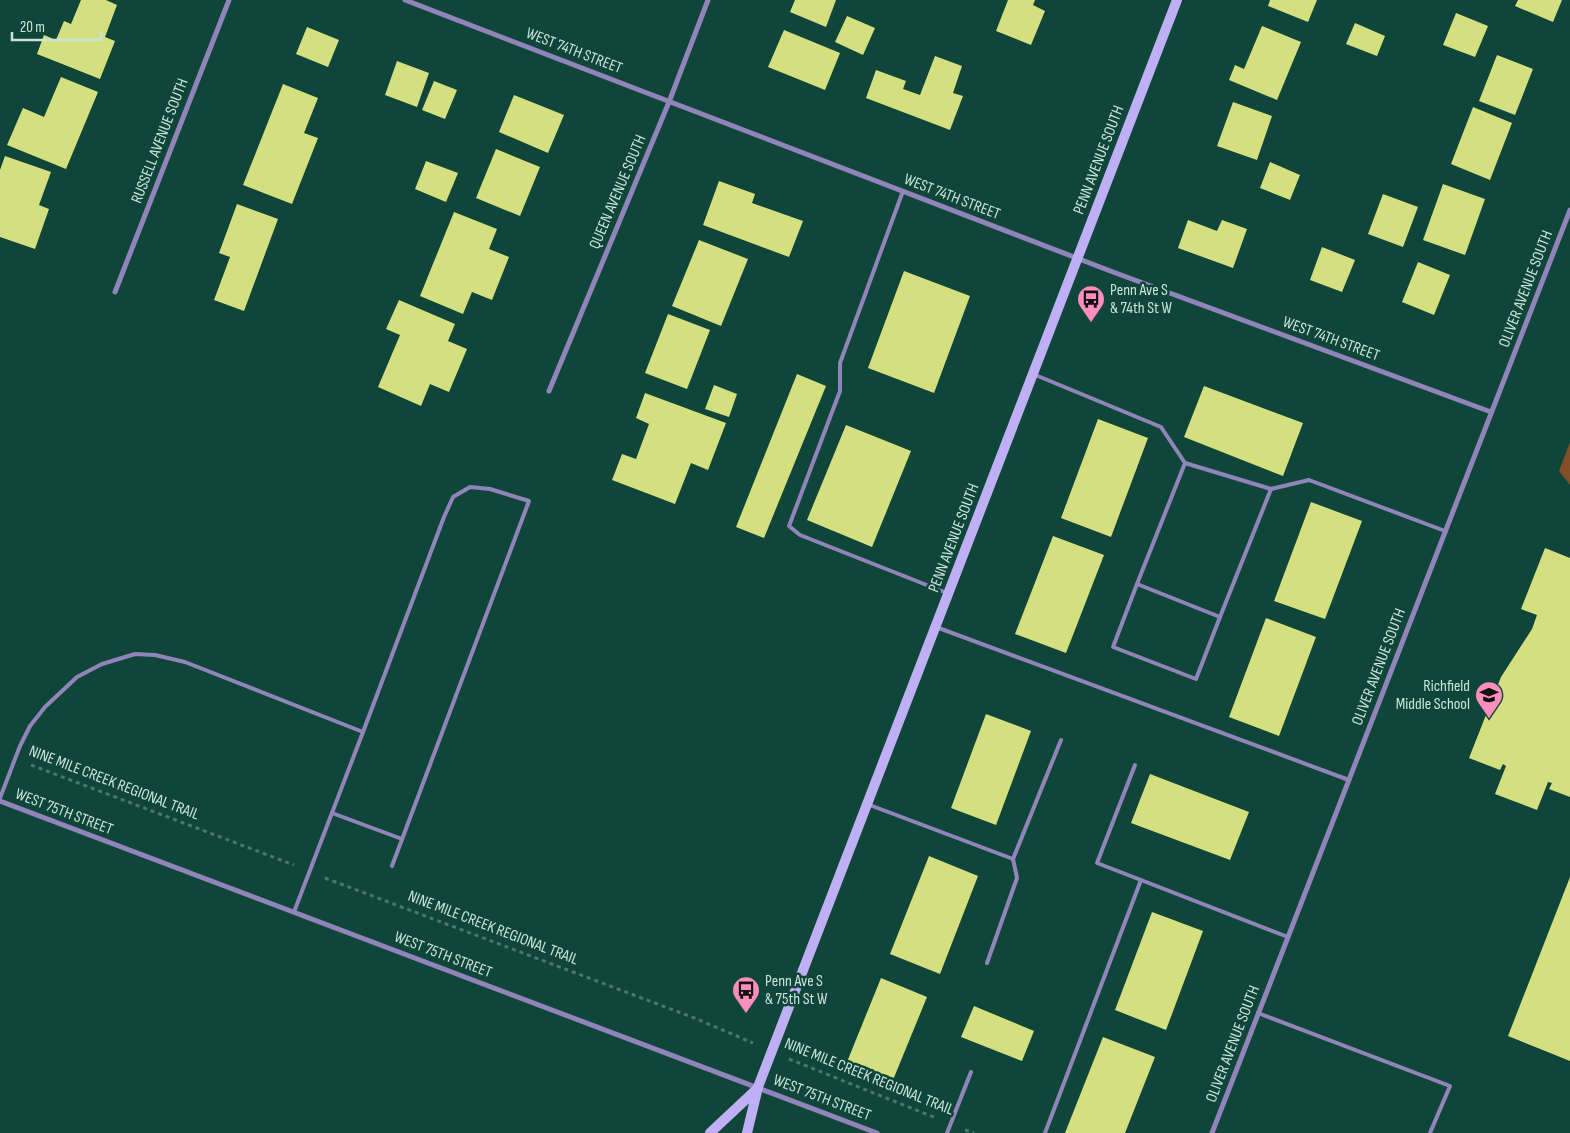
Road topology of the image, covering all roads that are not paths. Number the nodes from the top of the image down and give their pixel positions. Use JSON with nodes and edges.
{"nodes":[{"id":1,"x":229,"y":0,"type":"edge"},
{"id":2,"x":405,"y":0,"type":"edge"},
{"id":3,"x":708,"y":0,"type":"edge"},
{"id":4,"x":1177,"y":0,"type":"edge"},
{"id":5,"x":670,"y":102,"type":"junction"},
{"id":6,"x":903,"y":191,"type":"junction"},
{"id":7,"x":1570,"y":210,"type":"edge"},
{"id":8,"x":1078,"y":258,"type":"junction"},
{"id":9,"x":115,"y":292,"type":"dead end"},
{"id":10,"x":1033,"y":374,"type":"junction"},
{"id":11,"x":549,"y":392,"type":"dead end"},
{"id":12,"x":1492,"y":412,"type":"junction"},
{"id":13,"x":1185,"y":463,"type":"junction"},
{"id":14,"x":1271,"y":489,"type":"junction"},
{"id":15,"x":1445,"y":531,"type":"junction"},
{"id":16,"x":1137,"y":584,"type":"junction"},
{"id":17,"x":948,"y":594,"type":"junction"},
{"id":18,"x":1220,"y":617,"type":"junction"},
{"id":19,"x":936,"y":627,"type":"junction"},
{"id":20,"x":363,"y":732,"type":"junction"},
{"id":21,"x":1061,"y":740,"type":"dead end"},
{"id":22,"x":1135,"y":765,"type":"dead end"},
{"id":23,"x":1349,"y":780,"type":"junction"},
{"id":24,"x":0,"y":800,"type":"edge"},
{"id":25,"x":867,"y":804,"type":"junction"},
{"id":26,"x":332,"y":812,"type":"junction"},
{"id":27,"x":402,"y":839,"type":"junction"},
{"id":28,"x":1013,"y":859,"type":"junction"},
{"id":29,"x":392,"y":866,"type":"dead end"},
{"id":30,"x":1141,"y":880,"type":"junction"},
{"id":31,"x":294,"y":912,"type":"junction"},
{"id":32,"x":1288,"y":937,"type":"junction"},
{"id":33,"x":988,"y":963,"type":"dead end"},
{"id":34,"x":1258,"y":1013,"type":"junction"},
{"id":35,"x":971,"y":1072,"type":"dead end"},
{"id":36,"x":758,"y":1087,"type":"junction"},
{"id":37,"x":710,"y":1133,"type":"edge"},
{"id":38,"x":747,"y":1133,"type":"edge"},
{"id":39,"x":876,"y":1133,"type":"edge"},
{"id":40,"x":947,"y":1133,"type":"edge"},
{"id":41,"x":1045,"y":1133,"type":"edge"},
{"id":42,"x":1212,"y":1133,"type":"edge"},
{"id":43,"x":1430,"y":1133,"type":"edge"}],
"edges":[{"from":1,"to":9,"type":"street","name":"RUSSELL AVENUE SOUTH"},
{"from":2,"to":5,"type":"street","name":"WEST 74TH STREET"},
{"from":3,"to":5,"type":"street","name":"QUEEN AVENUE SOUTH"},
{"from":4,"to":8,"type":"main road","name":"PENN AVENUE SOUTH"},
{"from":5,"to":6,"type":"street","name":"WEST 74TH STREET"},
{"from":5,"to":11,"type":"street","name":"QUEEN AVENUE SOUTH"},
{"from":6,"to":8,"type":"street","name":"WEST 74TH STREET"},
{"from":6,"to":17,"type":"lane"},
{"from":7,"to":12,"type":"street","name":"OLIVER AVENUE SOUTH"},
{"from":8,"to":10,"type":"main road","name":"PENN AVENUE SOUTH"},
{"from":8,"to":12,"type":"street","name":"WEST 74TH STREET"},
{"from":10,"to":13,"type":"lane"},
{"from":10,"to":17,"type":"main road","name":"PENN AVENUE SOUTH"},
{"from":12,"to":15,"type":"street","name":"OLIVER AVENUE SOUTH"},
{"from":13,"to":14,"type":"lane"},
{"from":13,"to":16,"type":"lane"},
{"from":14,"to":15,"type":"lane"},
{"from":14,"to":18,"type":"lane"},
{"from":15,"to":23,"type":"street","name":"OLIVER AVENUE SOUTH"},
{"from":16,"to":18,"type":"lane"},
{"from":16,"to":18,"type":"lane"},
{"from":17,"to":19,"type":"main road","name":"PENN AVENUE SOUTH"},
{"from":19,"to":23,"type":"lane"},
{"from":19,"to":25,"type":"main road","name":"PENN AVENUE SOUTH"},
{"from":20,"to":24,"type":"lane"},
{"from":20,"to":26,"type":"lane"},
{"from":20,"to":27,"type":"lane"},
{"from":21,"to":28,"type":"lane"},
{"from":22,"to":30,"type":"lane"},
{"from":23,"to":32,"type":"street","name":"OLIVER AVENUE SOUTH"},
{"from":24,"to":31,"type":"street","name":"WEST 75TH STREET"},
{"from":25,"to":28,"type":"lane"},
{"from":25,"to":36,"type":"main road","name":"PENN AVENUE SOUTH"},
{"from":26,"to":27,"type":"lane"},
{"from":26,"to":31,"type":"lane"},
{"from":27,"to":29,"type":"lane"},
{"from":28,"to":33,"type":"lane"},
{"from":30,"to":32,"type":"lane"},
{"from":30,"to":41,"type":"lane"},
{"from":31,"to":36,"type":"street","name":"WEST 75TH STREET"},
{"from":32,"to":34,"type":"street","name":"OLIVER AVENUE SOUTH"},
{"from":34,"to":42,"type":"street","name":"OLIVER AVENUE SOUTH"},
{"from":34,"to":43,"type":"lane"},
{"from":35,"to":40,"type":"lane"},
{"from":36,"to":37,"type":"main road","name":"PENN AVENUE SOUTH"},
{"from":36,"to":38,"type":"main road","name":"PENN AVENUE SOUTH"},
{"from":36,"to":39,"type":"street","name":"WEST 75TH STREET"}]}
